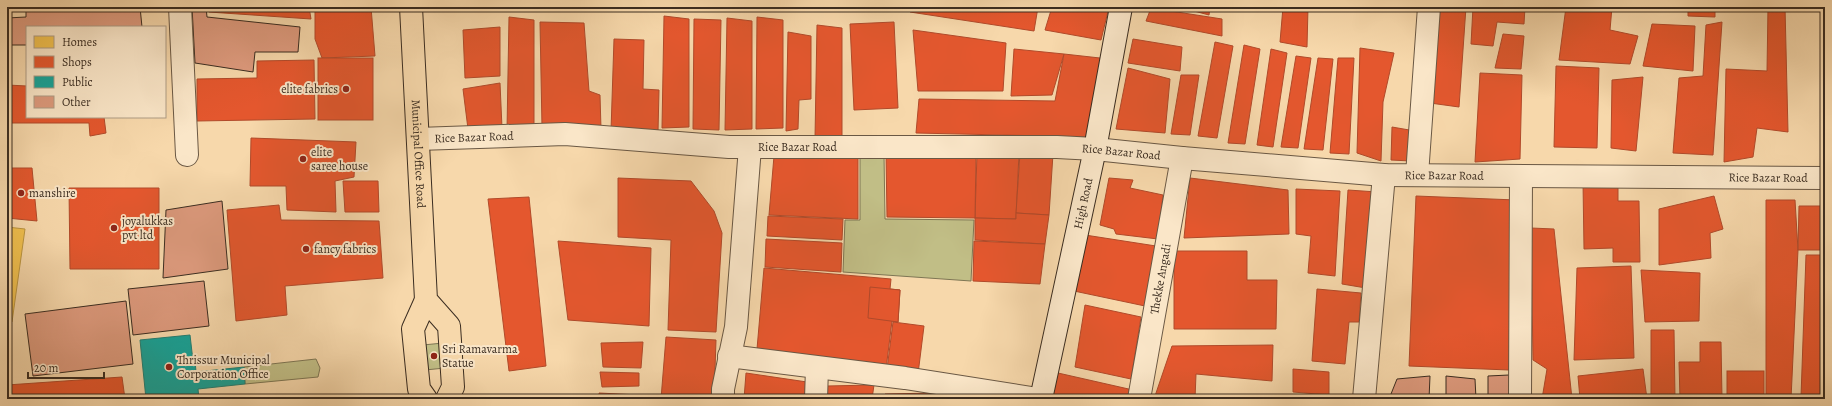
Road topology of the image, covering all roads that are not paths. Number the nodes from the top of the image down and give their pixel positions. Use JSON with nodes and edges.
{"nodes":[{"id":1,"x":180,"y":7,"type":"edge"},
{"id":2,"x":411,"y":7,"type":"edge"},
{"id":3,"x":1121,"y":7,"type":"edge"},
{"id":4,"x":1429,"y":7,"type":"edge"},
{"id":5,"x":418,"y":139,"type":"junction"},
{"id":6,"x":750,"y":147,"type":"junction"},
{"id":7,"x":1095,"y":149,"type":"junction"},
{"id":8,"x":188,"y":155,"type":"dead end"},
{"id":9,"x":1182,"y":158,"type":"junction"},
{"id":10,"x":1384,"y":175,"type":"junction"},
{"id":11,"x":1417,"y":175,"type":"junction"},
{"id":12,"x":1521,"y":176,"type":"junction"},
{"id":13,"x":1825,"y":178,"type":"edge"},
{"id":14,"x":426,"y":300,"type":"junction"},
{"id":15,"x":729,"y":356,"type":"junction"},
{"id":16,"x":817,"y":368,"type":"junction"},
{"id":17,"x":426,"y":399,"type":"edge"},
{"id":18,"x":447,"y":399,"type":"edge"},
{"id":19,"x":723,"y":399,"type":"edge"},
{"id":20,"x":816,"y":399,"type":"edge"},
{"id":21,"x":1038,"y":399,"type":"edge"},
{"id":22,"x":1041,"y":399,"type":"edge"},
{"id":23,"x":1139,"y":399,"type":"edge"},
{"id":24,"x":1364,"y":399,"type":"edge"},
{"id":25,"x":1520,"y":399,"type":"edge"}],
"edges":[{"from":1,"to":8,"type":"street"},
{"from":2,"to":5,"type":"main road","name":"Municipal Office Road"},
{"from":3,"to":7,"type":"street","name":"High Road"},
{"from":4,"to":11,"type":"street"},
{"from":5,"to":6,"type":"street","name":"Rice Bazar Road"},
{"from":5,"to":14,"type":"main road","name":"Municipal Office Road"},
{"from":6,"to":7,"type":"street","name":"Rice Bazar Road"},
{"from":6,"to":15,"type":"street"},
{"from":7,"to":9,"type":"street","name":"Rice Bazar Road"},
{"from":7,"to":22,"type":"street","name":"High Road"},
{"from":9,"to":10,"type":"street","name":"Rice Bazar Road"},
{"from":9,"to":23,"type":"street","name":"Thekke Angadi"},
{"from":10,"to":11,"type":"street","name":"Rice Bazar Road"},
{"from":10,"to":24,"type":"street"},
{"from":11,"to":12,"type":"street","name":"Rice Bazar Road"},
{"from":12,"to":13,"type":"street","name":"Rice Bazar Road"},
{"from":12,"to":25,"type":"street"},
{"from":14,"to":17,"type":"main road","name":"Municipal Office Road"},
{"from":14,"to":18,"type":"main road"},
{"from":15,"to":16,"type":"street"},
{"from":15,"to":19,"type":"street"},
{"from":16,"to":20,"type":"street"},
{"from":16,"to":21,"type":"street"}]}
